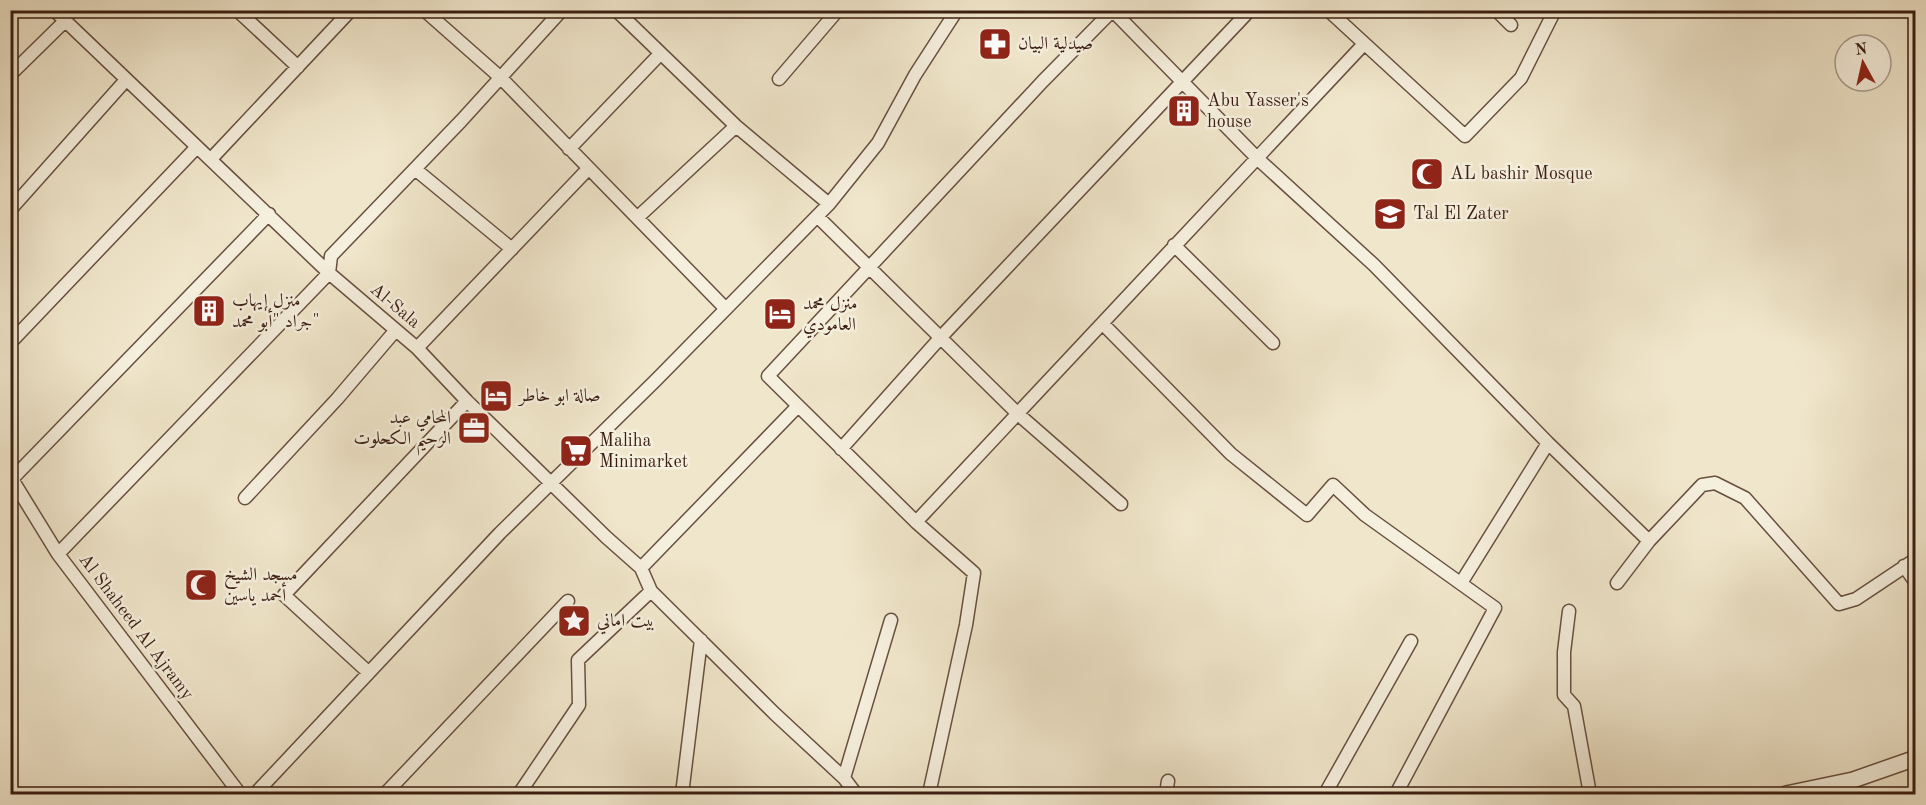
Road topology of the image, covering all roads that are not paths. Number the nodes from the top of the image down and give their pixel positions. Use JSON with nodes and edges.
{"nodes":[{"id":1,"x":54,"y":10,"type":"edge"},
{"id":2,"x":237,"y":10,"type":"edge"},
{"id":3,"x":351,"y":10,"type":"edge"},
{"id":4,"x":424,"y":10,"type":"edge"},
{"id":5,"x":562,"y":10,"type":"edge"},
{"id":6,"x":616,"y":10,"type":"edge"},
{"id":7,"x":838,"y":10,"type":"edge"},
{"id":8,"x":957,"y":10,"type":"edge"},
{"id":9,"x":1250,"y":10,"type":"edge"},
{"id":10,"x":1329,"y":10,"type":"edge"},
{"id":11,"x":1496,"y":10,"type":"edge"},
{"id":12,"x":1555,"y":10,"type":"edge"},
{"id":13,"x":1112,"y":11,"type":"edge"},
{"id":14,"x":65,"y":21,"type":"junction"},
{"id":15,"x":1511,"y":25,"type":"dead end"},
{"id":16,"x":1363,"y":45,"type":"junction"},
{"id":17,"x":660,"y":54,"type":"junction"},
{"id":18,"x":298,"y":67,"type":"junction"},
{"id":19,"x":10,"y":75,"type":"edge"},
{"id":20,"x":501,"y":78,"type":"junction"},
{"id":21,"x":779,"y":79,"type":"dead end"},
{"id":22,"x":125,"y":81,"type":"junction"},
{"id":23,"x":1183,"y":82,"type":"junction"},
{"id":24,"x":736,"y":126,"type":"junction"},
{"id":25,"x":196,"y":148,"type":"junction"},
{"id":26,"x":569,"y":149,"type":"junction"},
{"id":27,"x":211,"y":159,"type":"junction"},
{"id":28,"x":1258,"y":159,"type":"junction"},
{"id":29,"x":415,"y":169,"type":"junction"},
{"id":30,"x":588,"y":169,"type":"junction"},
{"id":31,"x":829,"y":204,"type":"junction"},
{"id":32,"x":10,"y":210,"type":"edge"},
{"id":33,"x":269,"y":214,"type":"junction"},
{"id":34,"x":817,"y":216,"type":"junction"},
{"id":35,"x":638,"y":217,"type":"junction"},
{"id":36,"x":1174,"y":245,"type":"junction"},
{"id":37,"x":512,"y":249,"type":"junction"},
{"id":38,"x":871,"y":267,"type":"junction"},
{"id":39,"x":329,"y":273,"type":"junction"},
{"id":40,"x":726,"y":309,"type":"junction"},
{"id":41,"x":1102,"y":324,"type":"junction"},
{"id":42,"x":395,"y":331,"type":"junction"},
{"id":43,"x":941,"y":337,"type":"junction"},
{"id":44,"x":10,"y":343,"type":"edge"},
{"id":45,"x":1273,"y":343,"type":"dead end"},
{"id":46,"x":417,"y":348,"type":"junction"},
{"id":47,"x":467,"y":401,"type":"junction"},
{"id":48,"x":798,"y":406,"type":"junction"},
{"id":49,"x":1018,"y":414,"type":"junction"},
{"id":50,"x":1548,"y":443,"type":"junction"},
{"id":51,"x":842,"y":449,"type":"junction"},
{"id":52,"x":11,"y":477,"type":"edge"},
{"id":53,"x":552,"y":482,"type":"junction"},
{"id":54,"x":245,"y":498,"type":"dead end"},
{"id":55,"x":1121,"y":504,"type":"dead end"},
{"id":56,"x":916,"y":522,"type":"junction"},
{"id":57,"x":1649,"y":541,"type":"junction"},
{"id":58,"x":58,"y":554,"type":"junction"},
{"id":59,"x":1916,"y":559,"type":"edge"},
{"id":60,"x":1904,"y":566,"type":"junction"},
{"id":61,"x":641,"y":568,"type":"junction"},
{"id":62,"x":1461,"y":583,"type":"junction"},
{"id":63,"x":1617,"y":583,"type":"dead end"},
{"id":64,"x":1916,"y":583,"type":"edge"},
{"id":65,"x":651,"y":591,"type":"junction"},
{"id":66,"x":568,"y":600,"type":"dead end"},
{"id":67,"x":1569,"y":611,"type":"dead end"},
{"id":68,"x":891,"y":620,"type":"dead end"},
{"id":69,"x":701,"y":640,"type":"junction"},
{"id":70,"x":1411,"y":640,"type":"dead end"},
{"id":71,"x":368,"y":672,"type":"junction"},
{"id":72,"x":1916,"y":758,"type":"edge"},
{"id":73,"x":844,"y":778,"type":"junction"},
{"id":74,"x":1168,"y":781,"type":"dead end"},
{"id":75,"x":240,"y":795,"type":"edge"},
{"id":76,"x":255,"y":795,"type":"edge"},
{"id":77,"x":385,"y":795,"type":"edge"},
{"id":78,"x":519,"y":795,"type":"edge"},
{"id":79,"x":682,"y":795,"type":"edge"},
{"id":80,"x":856,"y":795,"type":"edge"},
{"id":81,"x":929,"y":795,"type":"edge"},
{"id":82,"x":1166,"y":795,"type":"edge"},
{"id":83,"x":1325,"y":795,"type":"edge"},
{"id":84,"x":1396,"y":795,"type":"edge"},
{"id":85,"x":1590,"y":795,"type":"edge"},
{"id":86,"x":1786,"y":795,"type":"edge"}],
"edges":[{"from":1,"to":14,"type":"street","name":"Al-Sala"},
{"from":2,"to":18,"type":"street"},
{"from":3,"to":18,"type":"street"},
{"from":4,"to":20,"type":"street"},
{"from":5,"to":20,"type":"street"},
{"from":6,"to":17,"type":"street"},
{"from":7,"to":21,"type":"street"},
{"from":8,"to":31,"type":"street"},
{"from":9,"to":23,"type":"street"},
{"from":10,"to":16,"type":"street"},
{"from":11,"to":15,"type":"street"},
{"from":12,"to":16,"type":"street"},
{"from":13,"to":23,"type":"street"},
{"from":13,"to":38,"type":"street"},
{"from":14,"to":19,"type":"street"},
{"from":14,"to":22,"type":"street","name":"Al-Sala"},
{"from":16,"to":28,"type":"street"},
{"from":17,"to":24,"type":"street"},
{"from":17,"to":26,"type":"street"},
{"from":18,"to":27,"type":"street"},
{"from":20,"to":26,"type":"street"},
{"from":20,"to":29,"type":"street"},
{"from":22,"to":25,"type":"street","name":"Al-Sala"},
{"from":22,"to":32,"type":"street"},
{"from":23,"to":28,"type":"street"},
{"from":23,"to":43,"type":"street"},
{"from":24,"to":31,"type":"street"},
{"from":24,"to":35,"type":"street"},
{"from":25,"to":27,"type":"street","name":"Al-Sala"},
{"from":25,"to":44,"type":"street"},
{"from":26,"to":30,"type":"street"},
{"from":27,"to":33,"type":"street","name":"Al-Sala"},
{"from":28,"to":36,"type":"street"},
{"from":28,"to":50,"type":"street"},
{"from":29,"to":37,"type":"street"},
{"from":29,"to":39,"type":"street"},
{"from":30,"to":35,"type":"street"},
{"from":30,"to":37,"type":"street"},
{"from":31,"to":34,"type":"street"},
{"from":33,"to":39,"type":"street","name":"Al-Sala"},
{"from":33,"to":52,"type":"street"},
{"from":34,"to":38,"type":"street"},
{"from":34,"to":40,"type":"street"},
{"from":35,"to":40,"type":"street"},
{"from":36,"to":41,"type":"street"},
{"from":36,"to":45,"type":"street"},
{"from":37,"to":46,"type":"street"},
{"from":38,"to":43,"type":"street"},
{"from":38,"to":48,"type":"street"},
{"from":39,"to":42,"type":"street","name":"Al-Sala"},
{"from":39,"to":58,"type":"street"},
{"from":40,"to":53,"type":"street"},
{"from":41,"to":49,"type":"street"},
{"from":41,"to":62,"type":"street"},
{"from":42,"to":46,"type":"street","name":"Al-Sala"},
{"from":42,"to":54,"type":"street"},
{"from":43,"to":49,"type":"street"},
{"from":43,"to":51,"type":"street"},
{"from":46,"to":47,"type":"street","name":"Al-Sala"},
{"from":47,"to":53,"type":"street","name":"Al-Sala"},
{"from":47,"to":71,"type":"street"},
{"from":48,"to":51,"type":"street"},
{"from":48,"to":61,"type":"street"},
{"from":49,"to":55,"type":"street"},
{"from":49,"to":56,"type":"street"},
{"from":50,"to":57,"type":"street"},
{"from":50,"to":62,"type":"street"},
{"from":51,"to":56,"type":"street"},
{"from":52,"to":58,"type":"street","name":"Al Shaheed Al Ajramy"},
{"from":53,"to":61,"type":"street","name":"Al-Sala"},
{"from":53,"to":71,"type":"street"},
{"from":56,"to":81,"type":"street"},
{"from":57,"to":60,"type":"street"},
{"from":57,"to":63,"type":"street"},
{"from":58,"to":75,"type":"street","name":"Al Shaheed Al Ajramy"},
{"from":59,"to":60,"type":"street"},
{"from":60,"to":64,"type":"street"},
{"from":61,"to":65,"type":"street","name":"Al-Sala"},
{"from":62,"to":84,"type":"street"},
{"from":65,"to":69,"type":"street","name":"Al-Sala"},
{"from":65,"to":78,"type":"street"},
{"from":66,"to":77,"type":"street"},
{"from":67,"to":85,"type":"street"},
{"from":68,"to":73,"type":"street"},
{"from":69,"to":73,"type":"street","name":"Al-Sala"},
{"from":69,"to":79,"type":"street"},
{"from":70,"to":83,"type":"street"},
{"from":71,"to":76,"type":"street"},
{"from":72,"to":86,"type":"street"},
{"from":73,"to":80,"type":"street","name":"Al-Sala"},
{"from":74,"to":82,"type":"street"}]}
